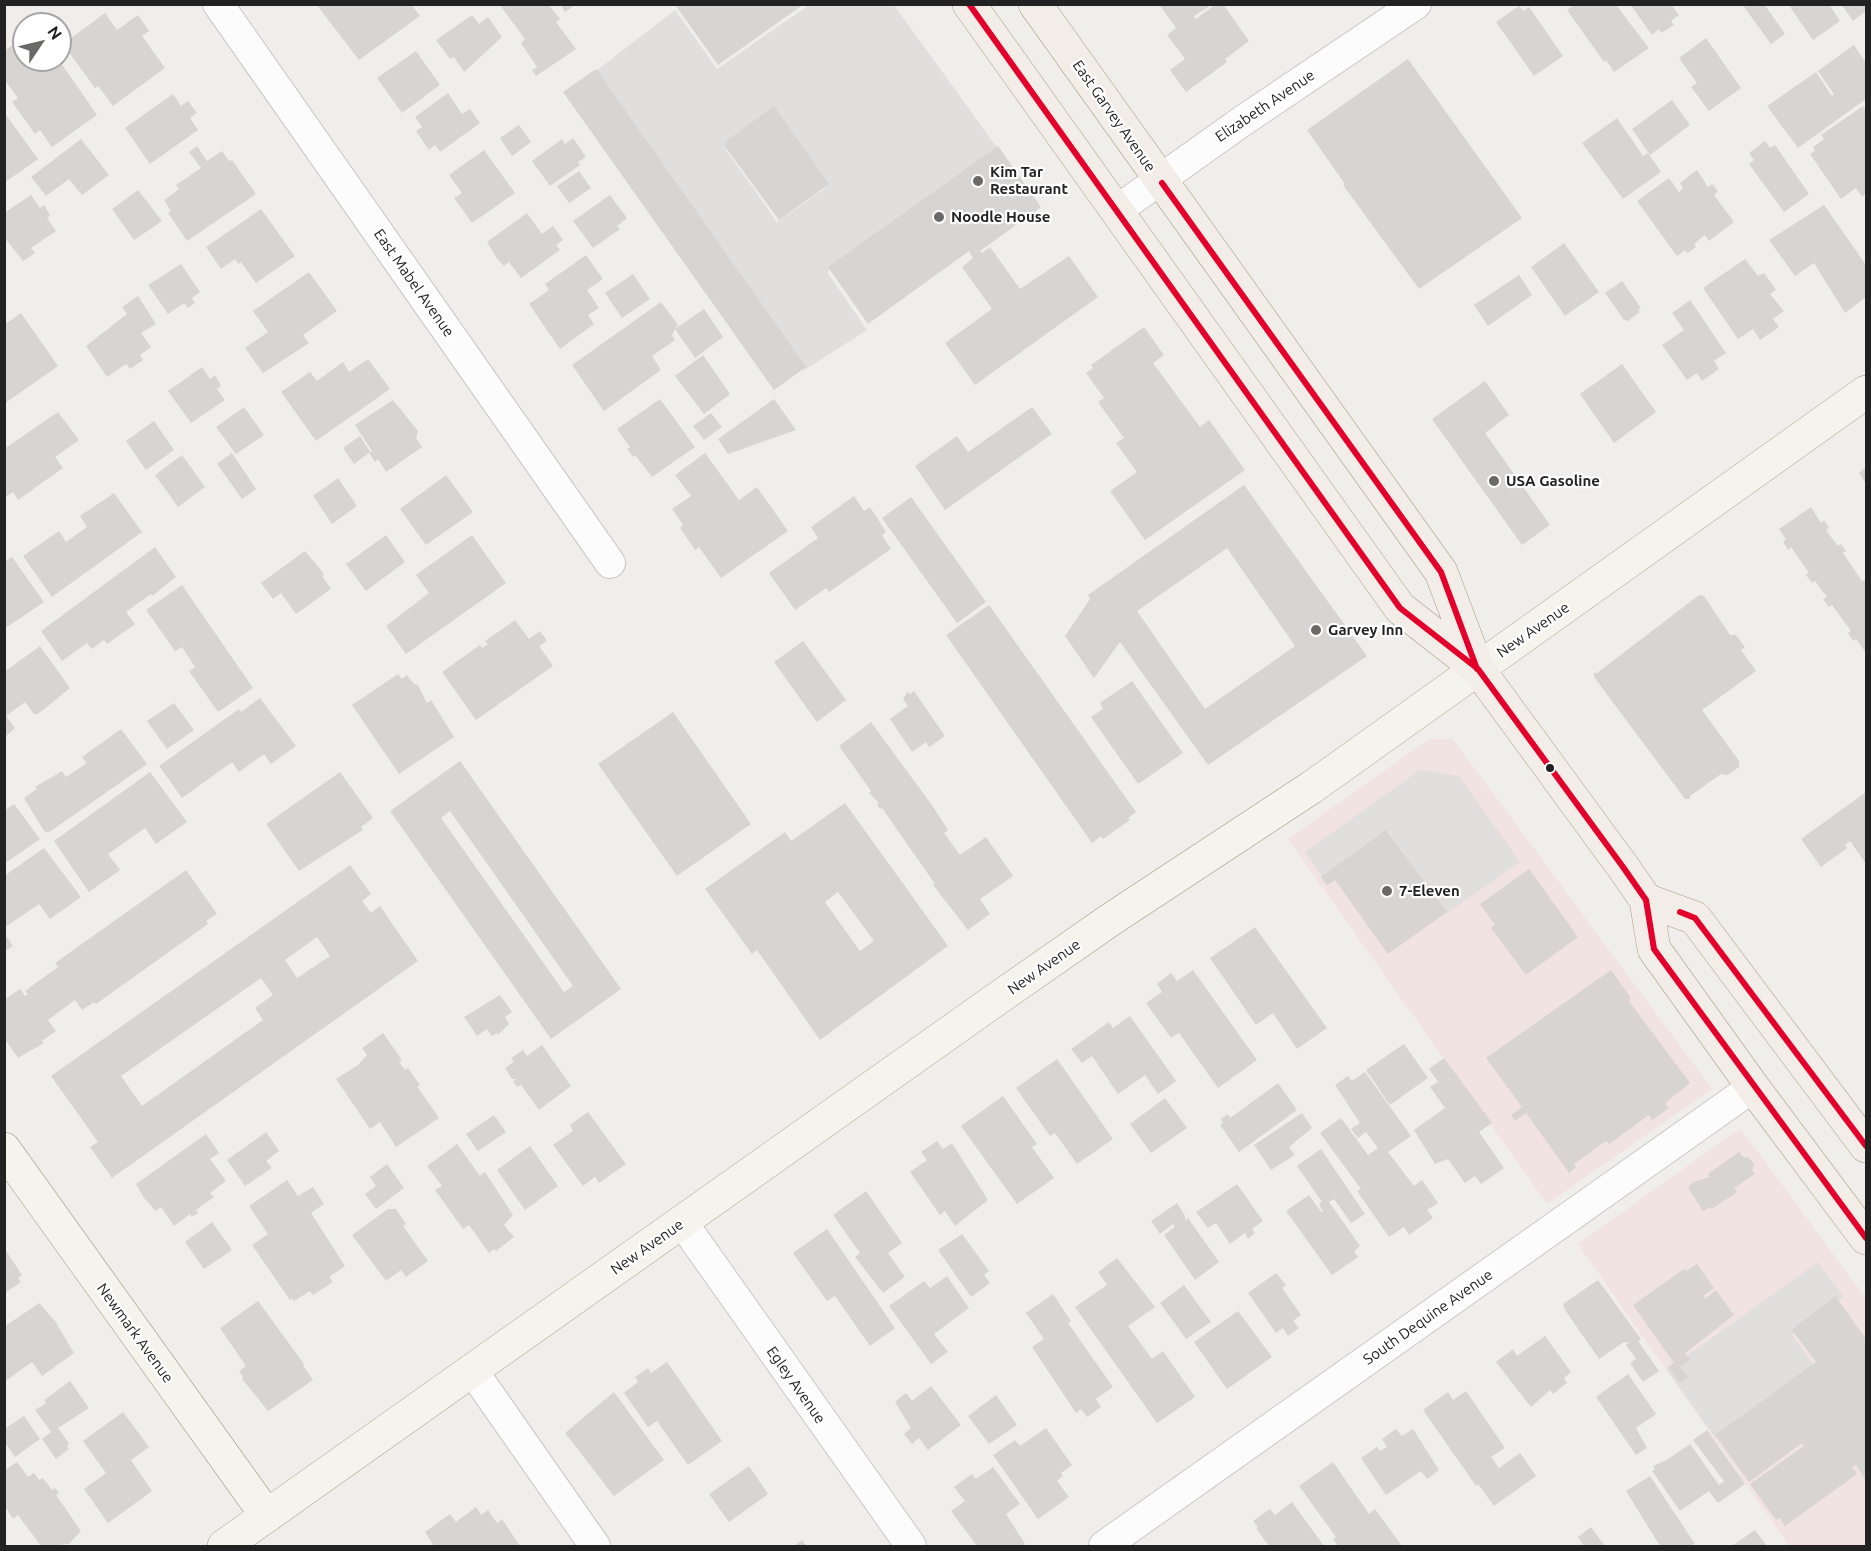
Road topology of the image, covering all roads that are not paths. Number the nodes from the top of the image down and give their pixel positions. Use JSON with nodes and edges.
{"nodes":[{"id":1,"x":218,"y":4,"type":"edge"},
{"id":2,"x":969,"y":4,"type":"edge"},
{"id":3,"x":1035,"y":4,"type":"edge"},
{"id":4,"x":1416,"y":4,"type":"edge"},
{"id":5,"x":1160,"y":181,"type":"junction"},
{"id":6,"x":1116,"y":211,"type":"junction"},
{"id":7,"x":1866,"y":392,"type":"edge"},
{"id":8,"x":610,"y":562,"type":"dead end"},
{"id":9,"x":1478,"y":669,"type":"junction"},
{"id":10,"x":1646,"y":900,"type":"junction"},
{"id":11,"x":1753,"y":1087,"type":"junction"},
{"id":12,"x":1866,"y":1146,"type":"edge"},
{"id":13,"x":4,"y":1149,"type":"edge"},
{"id":14,"x":682,"y":1222,"type":"junction"},
{"id":15,"x":1866,"y":1238,"type":"edge"},
{"id":16,"x":472,"y":1370,"type":"junction"},
{"id":17,"x":267,"y":1516,"type":"junction"},
{"id":18,"x":224,"y":1546,"type":"edge"},
{"id":19,"x":595,"y":1546,"type":"edge"},
{"id":20,"x":910,"y":1546,"type":"edge"},
{"id":21,"x":1104,"y":1546,"type":"edge"}],
"edges":[{"from":1,"to":8,"type":"street","name":"East Mabel Avenue"},
{"from":2,"to":6,"type":"main road"},
{"from":3,"to":5,"type":"main road","name":"East Garvey Avenue"},
{"from":4,"to":5,"type":"street","name":"Elizabeth Avenue"},
{"from":5,"to":6,"type":"street","name":"Elizabeth Avenue"},
{"from":5,"to":9,"type":"main road","name":"East Garvey Avenue"},
{"from":6,"to":9,"type":"main road"},
{"from":7,"to":9,"type":"street","name":"New Avenue"},
{"from":9,"to":10,"type":"main road"},
{"from":9,"to":14,"type":"street","name":"New Avenue"},
{"from":10,"to":11,"type":"main road"},
{"from":10,"to":12,"type":"main road"},
{"from":11,"to":15,"type":"main road"},
{"from":11,"to":21,"type":"street","name":"South Dequine Avenue"},
{"from":13,"to":17,"type":"street","name":"Newmark Avenue"},
{"from":14,"to":16,"type":"street","name":"New Avenue"},
{"from":14,"to":20,"type":"street","name":"Egley Avenue"},
{"from":16,"to":17,"type":"street","name":"New Avenue"},
{"from":16,"to":19,"type":"street"},
{"from":17,"to":18,"type":"street","name":"New Avenue"}]}
